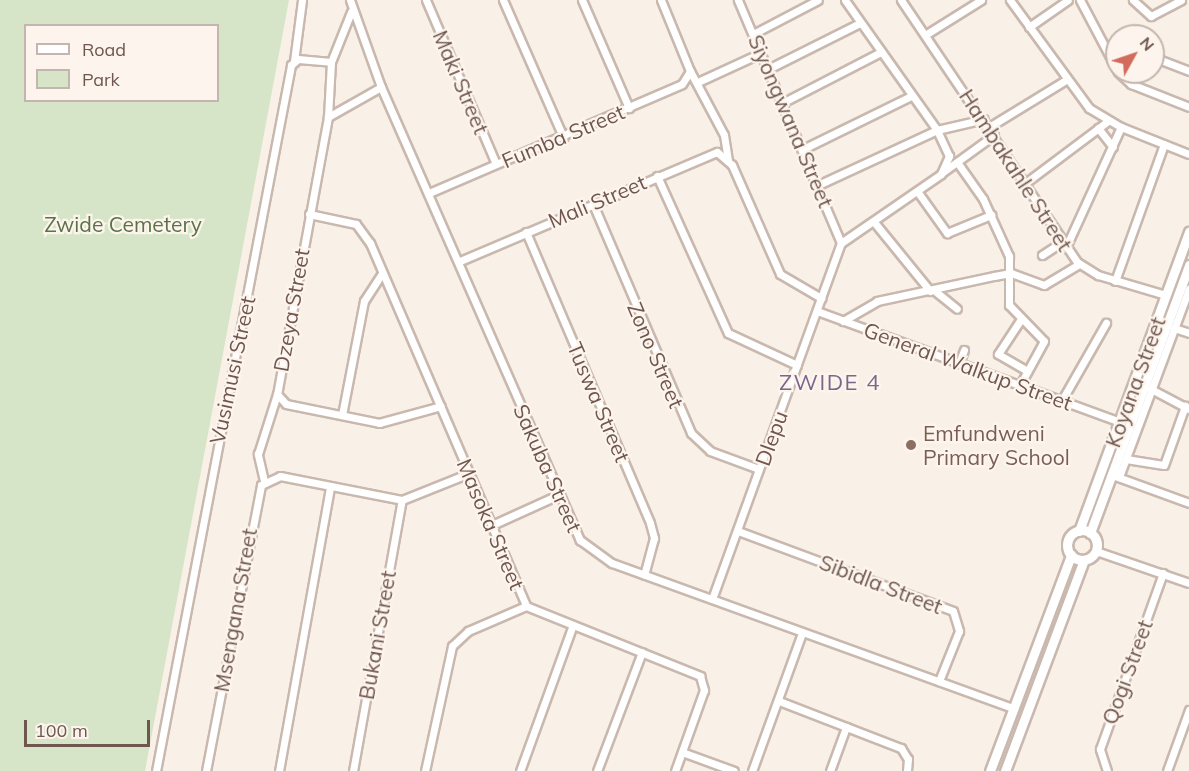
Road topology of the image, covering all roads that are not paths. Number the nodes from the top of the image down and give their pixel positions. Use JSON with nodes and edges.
{"nodes":[{"id":1,"x":302,"y":0,"type":"edge"},
{"id":2,"x":350,"y":0,"type":"edge"},
{"id":3,"x":426,"y":0,"type":"edge"},
{"id":4,"x":503,"y":0,"type":"edge"},
{"id":5,"x":582,"y":0,"type":"edge"},
{"id":6,"x":661,"y":0,"type":"edge"},
{"id":7,"x":738,"y":0,"type":"edge"},
{"id":8,"x":818,"y":0,"type":"edge"},
{"id":9,"x":845,"y":0,"type":"edge"},
{"id":10,"x":901,"y":0,"type":"edge"},
{"id":11,"x":981,"y":0,"type":"edge"},
{"id":12,"x":1010,"y":0,"type":"edge"},
{"id":13,"x":1068,"y":0,"type":"edge"},
{"id":14,"x":1080,"y":0,"type":"edge"},
{"id":15,"x":1133,"y":0,"type":"edge"},
{"id":16,"x":1181,"y":0,"type":"edge"},
{"id":17,"x":351,"y":12,"type":"junction"},
{"id":18,"x":860,"y":23,"type":"junction"},
{"id":19,"x":1029,"y":27,"type":"junction"},
{"id":20,"x":753,"y":34,"type":"junction"},
{"id":21,"x":925,"y":35,"type":"junction"},
{"id":22,"x":1105,"y":47,"type":"edge"},
{"id":23,"x":881,"y":52,"type":"junction"},
{"id":24,"x":761,"y":53,"type":"junction"},
{"id":25,"x":294,"y":61,"type":"junction"},
{"id":26,"x":331,"y":62,"type":"junction"},
{"id":27,"x":1165,"y":62,"type":"edge"},
{"id":28,"x":768,"y":69,"type":"junction"},
{"id":29,"x":690,"y":71,"type":"junction"},
{"id":30,"x":1189,"y":71,"type":"edge"},
{"id":31,"x":1066,"y":80,"type":"junction"},
{"id":32,"x":700,"y":81,"type":"junction"},
{"id":33,"x":1134,"y":84,"type":"edge"},
{"id":34,"x":381,"y":87,"type":"junction"},
{"id":35,"x":911,"y":96,"type":"junction"},
{"id":36,"x":782,"y":103,"type":"junction"},
{"id":37,"x":629,"y":108,"type":"junction"},
{"id":38,"x":1189,"y":108,"type":"edge"},
{"id":39,"x":328,"y":117,"type":"junction"},
{"id":40,"x":984,"y":119,"type":"junction"},
{"id":41,"x":1108,"y":121,"type":"junction"},
{"id":42,"x":989,"y":127,"type":"junction"},
{"id":43,"x":1121,"y":127,"type":"junction"},
{"id":44,"x":1098,"y":128,"type":"junction"},
{"id":45,"x":937,"y":130,"type":"junction"},
{"id":46,"x":994,"y":135,"type":"junction"},
{"id":47,"x":563,"y":137,"type":"junction"},
{"id":48,"x":1164,"y":144,"type":"junction"},
{"id":49,"x":1113,"y":147,"type":"junction"},
{"id":50,"x":803,"y":149,"type":"junction"},
{"id":51,"x":1189,"y":154,"type":"edge"},
{"id":52,"x":730,"y":162,"type":"junction"},
{"id":53,"x":957,"y":162,"type":"junction"},
{"id":54,"x":496,"y":164,"type":"junction"},
{"id":55,"x":941,"y":174,"type":"junction"},
{"id":56,"x":657,"y":176,"type":"junction"},
{"id":57,"x":1024,"y":184,"type":"junction"},
{"id":58,"x":818,"y":185,"type":"junction"},
{"id":59,"x":917,"y":191,"type":"junction"},
{"id":60,"x":429,"y":193,"type":"junction"},
{"id":61,"x":593,"y":204,"type":"junction"},
{"id":62,"x":309,"y":214,"type":"junction"},
{"id":63,"x":991,"y":215,"type":"junction"},
{"id":64,"x":874,"y":222,"type":"junction"},
{"id":65,"x":526,"y":232,"type":"junction"},
{"id":66,"x":1189,"y":232,"type":"edge"},
{"id":67,"x":841,"y":243,"type":"junction"},
{"id":68,"x":1064,"y":244,"type":"junction"},
{"id":69,"x":1042,"y":255,"type":"dead end"},
{"id":70,"x":460,"y":261,"type":"junction"},
{"id":71,"x":1079,"y":264,"type":"junction"},
{"id":72,"x":1189,"y":265,"type":"edge"},
{"id":73,"x":382,"y":273,"type":"junction"},
{"id":74,"x":1011,"y":273,"type":"junction"},
{"id":75,"x":1115,"y":281,"type":"junction"},
{"id":76,"x":1189,"y":289,"type":"edge"},
{"id":77,"x":932,"y":291,"type":"junction"},
{"id":78,"x":1166,"y":295,"type":"junction"},
{"id":79,"x":821,"y":298,"type":"junction"},
{"id":80,"x":957,"y":309,"type":"dead end"},
{"id":81,"x":817,"y":311,"type":"junction"},
{"id":82,"x":1021,"y":319,"type":"junction"},
{"id":83,"x":843,"y":321,"type":"junction"},
{"id":84,"x":1106,"y":323,"type":"dead end"},
{"id":85,"x":1174,"y":328,"type":"junction"},
{"id":86,"x":1189,"y":333,"type":"edge"},
{"id":87,"x":990,"y":349,"type":"dead end"},
{"id":88,"x":964,"y":350,"type":"dead end"},
{"id":89,"x":998,"y":354,"type":"junction"},
{"id":90,"x":959,"y":363,"type":"junction"},
{"id":91,"x":797,"y":365,"type":"junction"},
{"id":92,"x":1028,"y":371,"type":"junction"},
{"id":93,"x":1020,"y":385,"type":"junction"},
{"id":94,"x":1151,"y":389,"type":"junction"},
{"id":95,"x":277,"y":394,"type":"junction"},
{"id":96,"x":1062,"y":400,"type":"junction"},
{"id":97,"x":441,"y":406,"type":"junction"},
{"id":98,"x":1187,"y":408,"type":"edge"},
{"id":99,"x":342,"y":415,"type":"junction"},
{"id":100,"x":1120,"y":422,"type":"junction"},
{"id":101,"x":1126,"y":459,"type":"junction"},
{"id":102,"x":759,"y":469,"type":"junction"},
{"id":103,"x":469,"y":473,"type":"junction"},
{"id":104,"x":1117,"y":476,"type":"junction"},
{"id":105,"x":262,"y":483,"type":"junction"},
{"id":106,"x":330,"y":488,"type":"junction"},
{"id":107,"x":558,"y":495,"type":"junction"},
{"id":108,"x":402,"y":500,"type":"junction"},
{"id":109,"x":1189,"y":503,"type":"edge"},
{"id":110,"x":492,"y":525,"type":"junction"},
{"id":111,"x":738,"y":531,"type":"junction"},
{"id":112,"x":1078,"y":531,"type":"junction"},
{"id":113,"x":1090,"y":533,"type":"junction"},
{"id":114,"x":1096,"y":551,"type":"junction"},
{"id":115,"x":1071,"y":555,"type":"junction"},
{"id":116,"x":1084,"y":560,"type":"junction"},
{"id":117,"x":1163,"y":573,"type":"junction"},
{"id":118,"x":644,"y":575,"type":"junction"},
{"id":119,"x":1189,"y":575,"type":"edge"},
{"id":120,"x":1181,"y":579,"type":"junction"},
{"id":121,"x":1189,"y":583,"type":"edge"},
{"id":122,"x":712,"y":599,"type":"junction"},
{"id":123,"x":526,"y":606,"type":"junction"},
{"id":124,"x":572,"y":627,"type":"junction"},
{"id":125,"x":801,"y":633,"type":"junction"},
{"id":126,"x":642,"y":652,"type":"junction"},
{"id":127,"x":939,"y":681,"type":"junction"},
{"id":128,"x":778,"y":701,"type":"junction"},
{"id":129,"x":1013,"y":708,"type":"junction"},
{"id":130,"x":1189,"y":710,"type":"edge"},
{"id":131,"x":846,"y":727,"type":"junction"},
{"id":132,"x":682,"y":752,"type":"junction"},
{"id":133,"x":156,"y":771,"type":"edge"},
{"id":134,"x":206,"y":771,"type":"edge"},
{"id":135,"x":279,"y":771,"type":"edge"},
{"id":136,"x":352,"y":771,"type":"edge"},
{"id":137,"x":425,"y":771,"type":"edge"},
{"id":138,"x":520,"y":771,"type":"edge"},
{"id":139,"x":597,"y":771,"type":"edge"},
{"id":140,"x":675,"y":771,"type":"edge"},
{"id":141,"x":734,"y":771,"type":"edge"},
{"id":142,"x":753,"y":771,"type":"edge"},
{"id":143,"x":830,"y":771,"type":"edge"},
{"id":144,"x":907,"y":771,"type":"edge"},
{"id":145,"x":990,"y":771,"type":"edge"},
{"id":146,"x":1005,"y":771,"type":"edge"},
{"id":147,"x":1107,"y":771,"type":"edge"},
{"id":148,"x":1167,"y":771,"type":"edge"}],
"edges":[{"from":1,"to":25,"type":"street","name":"Vusimusi Street"},
{"from":2,"to":17,"type":"street","name":"Sakuba Street"},
{"from":3,"to":54,"type":"street","name":"Maki Street"},
{"from":4,"to":47,"type":"street"},
{"from":5,"to":37,"type":"street"},
{"from":6,"to":29,"type":"street"},
{"from":7,"to":20,"type":"street","name":"Siyongwana Street"},
{"from":8,"to":20,"type":"street"},
{"from":9,"to":18,"type":"street"},
{"from":10,"to":21,"type":"street","name":"Hambakahle Street"},
{"from":11,"to":21,"type":"street"},
{"from":12,"to":19,"type":"street"},
{"from":13,"to":19,"type":"street"},
{"from":14,"to":22,"type":"street"},
{"from":15,"to":16,"type":"street"},
{"from":17,"to":26,"type":"street"},
{"from":17,"to":34,"type":"street","name":"Sakuba Street"},
{"from":18,"to":23,"type":"street"},
{"from":18,"to":28,"type":"street"},
{"from":19,"to":31,"type":"street"},
{"from":20,"to":24,"type":"street","name":"Siyongwana Street"},
{"from":21,"to":40,"type":"street","name":"Hambakahle Street"},
{"from":23,"to":35,"type":"street"},
{"from":23,"to":36,"type":"street"},
{"from":24,"to":28,"type":"street","name":"Siyongwana Street"},
{"from":24,"to":32,"type":"street"},
{"from":25,"to":26,"type":"street"},
{"from":25,"to":133,"type":"street","name":"Vusimusi Street"},
{"from":26,"to":39,"type":"street","name":"Dzeya Street"},
{"from":27,"to":30,"type":"street"},
{"from":28,"to":36,"type":"street","name":"Siyongwana Street"},
{"from":29,"to":32,"type":"street"},
{"from":29,"to":37,"type":"street","name":"Fumba Street"},
{"from":31,"to":41,"type":"street"},
{"from":31,"to":42,"type":"street"},
{"from":32,"to":52,"type":"street"},
{"from":33,"to":38,"type":"street"},
{"from":34,"to":39,"type":"street"},
{"from":34,"to":60,"type":"street","name":"Sakuba Street"},
{"from":35,"to":45,"type":"street"},
{"from":35,"to":50,"type":"street"},
{"from":36,"to":50,"type":"street","name":"Siyongwana Street"},
{"from":37,"to":47,"type":"street","name":"Fumba Street"},
{"from":39,"to":62,"type":"street","name":"Dzeya Street"},
{"from":40,"to":42,"type":"street","name":"Hambakahle Street"},
{"from":40,"to":45,"type":"street"},
{"from":41,"to":43,"type":"street"},
{"from":41,"to":44,"type":"street"},
{"from":42,"to":46,"type":"street","name":"Hambakahle Street"},
{"from":43,"to":48,"type":"street"},
{"from":43,"to":49,"type":"street"},
{"from":44,"to":49,"type":"street"},
{"from":44,"to":57,"type":"street"},
{"from":45,"to":55,"type":"street"},
{"from":45,"to":58,"type":"street"},
{"from":46,"to":53,"type":"street"},
{"from":46,"to":57,"type":"street","name":"Hambakahle Street"},
{"from":47,"to":54,"type":"street","name":"Fumba Street"},
{"from":48,"to":51,"type":"street"},
{"from":48,"to":75,"type":"street"},
{"from":49,"to":68,"type":"street"},
{"from":50,"to":58,"type":"street","name":"Siyongwana Street"},
{"from":52,"to":56,"type":"street","name":"Mali Street"},
{"from":52,"to":79,"type":"street"},
{"from":53,"to":55,"type":"street"},
{"from":53,"to":63,"type":"street"},
{"from":54,"to":60,"type":"street","name":"Fumba Street"},
{"from":55,"to":59,"type":"street"},
{"from":56,"to":61,"type":"street","name":"Mali Street"},
{"from":56,"to":91,"type":"street"},
{"from":57,"to":68,"type":"street","name":"Hambakahle Street"},
{"from":58,"to":67,"type":"street","name":"Siyongwana Street"},
{"from":59,"to":63,"type":"street"},
{"from":59,"to":64,"type":"street"},
{"from":60,"to":70,"type":"street","name":"Sakuba Street"},
{"from":61,"to":65,"type":"street","name":"Mali Street"},
{"from":61,"to":102,"type":"street","name":"Zono Street"},
{"from":62,"to":73,"type":"street","name":"Masoka Street"},
{"from":62,"to":95,"type":"street","name":"Dzeya Street"},
{"from":63,"to":74,"type":"street"},
{"from":64,"to":67,"type":"street"},
{"from":64,"to":77,"type":"street"},
{"from":65,"to":70,"type":"street","name":"Mali Street"},
{"from":65,"to":118,"type":"street","name":"Tuswa Street"},
{"from":66,"to":78,"type":"main road","name":"Koyana Street"},
{"from":67,"to":79,"type":"street","name":"Dlepu"},
{"from":68,"to":69,"type":"street"},
{"from":68,"to":71,"type":"street","name":"Hambakahle Street"},
{"from":70,"to":107,"type":"street","name":"Sakuba Street"},
{"from":71,"to":74,"type":"street"},
{"from":71,"to":75,"type":"street","name":"Hambakahle Street"},
{"from":72,"to":104,"type":"main road","name":"Koyana Street"},
{"from":73,"to":97,"type":"street","name":"Masoka Street"},
{"from":73,"to":99,"type":"street"},
{"from":74,"to":77,"type":"street"},
{"from":74,"to":82,"type":"street"},
{"from":75,"to":78,"type":"street","name":"Hambakahle Street"},
{"from":76,"to":85,"type":"street"},
{"from":77,"to":80,"type":"street"},
{"from":77,"to":83,"type":"street"},
{"from":78,"to":100,"type":"main road","name":"Koyana Street"},
{"from":79,"to":81,"type":"street","name":"Dlepu"},
{"from":81,"to":83,"type":"street","name":"General Walkup Street"},
{"from":81,"to":91,"type":"street","name":"Dlepu"},
{"from":82,"to":89,"type":"street"},
{"from":82,"to":92,"type":"street"},
{"from":83,"to":90,"type":"street","name":"General Walkup Street"},
{"from":84,"to":96,"type":"street"},
{"from":85,"to":86,"type":"street"},
{"from":85,"to":94,"type":"street"},
{"from":87,"to":89,"type":"street"},
{"from":88,"to":90,"type":"street"},
{"from":89,"to":92,"type":"street"},
{"from":90,"to":93,"type":"street","name":"General Walkup Street"},
{"from":91,"to":102,"type":"street","name":"Dlepu"},
{"from":92,"to":93,"type":"street"},
{"from":93,"to":96,"type":"street","name":"General Walkup Street"},
{"from":94,"to":98,"type":"street"},
{"from":94,"to":101,"type":"street"},
{"from":95,"to":99,"type":"street","name":"Dzeya Street"},
{"from":95,"to":105,"type":"street"},
{"from":96,"to":100,"type":"street","name":"General Walkup Street"},
{"from":97,"to":99,"type":"street","name":"Dzeya Street"},
{"from":97,"to":103,"type":"street","name":"Masoka Street"},
{"from":98,"to":101,"type":"street"},
{"from":100,"to":112,"type":"main road","name":"Koyana Street"},
{"from":101,"to":104,"type":"street"},
{"from":102,"to":111,"type":"street","name":"Dlepu"},
{"from":103,"to":108,"type":"street"},
{"from":103,"to":110,"type":"street","name":"Masoka Street"},
{"from":104,"to":109,"type":"street"},
{"from":104,"to":113,"type":"main road","name":"Koyana Street"},
{"from":105,"to":106,"type":"street"},
{"from":105,"to":134,"type":"street","name":"Msengana Street"},
{"from":106,"to":108,"type":"street"},
{"from":106,"to":135,"type":"street"},
{"from":107,"to":110,"type":"street"},
{"from":107,"to":118,"type":"street","name":"Sakuba Street"},
{"from":108,"to":136,"type":"street","name":"Bukani Street"},
{"from":110,"to":123,"type":"street","name":"Masoka Street"},
{"from":111,"to":122,"type":"street","name":"Dlepu"},
{"from":111,"to":127,"type":"street","name":"Sibidla Street"},
{"from":112,"to":113,"type":"main road"},
{"from":112,"to":115,"type":"main road","name":"Koyana Street"},
{"from":113,"to":114,"type":"main road"},
{"from":114,"to":116,"type":"main road"},
{"from":114,"to":117,"type":"street"},
{"from":115,"to":116,"type":"main road"},
{"from":115,"to":129,"type":"main road","name":"Koyana Street"},
{"from":116,"to":146,"type":"main road"},
{"from":117,"to":120,"type":"street"},
{"from":117,"to":147,"type":"street","name":"Qogi Street"},
{"from":118,"to":122,"type":"street","name":"Sakuba Street"},
{"from":119,"to":120,"type":"street"},
{"from":120,"to":121,"type":"street"},
{"from":122,"to":125,"type":"street","name":"Sakuba Street"},
{"from":123,"to":124,"type":"street","name":"Masoka Street"},
{"from":123,"to":137,"type":"street"},
{"from":124,"to":126,"type":"street","name":"Masoka Street"},
{"from":124,"to":138,"type":"street"},
{"from":125,"to":127,"type":"street","name":"Sakuba Street"},
{"from":125,"to":128,"type":"street"},
{"from":126,"to":132,"type":"street","name":"Masoka Street"},
{"from":126,"to":139,"type":"street"},
{"from":127,"to":129,"type":"street","name":"Sakuba Street"},
{"from":128,"to":131,"type":"street"},
{"from":128,"to":142,"type":"street"},
{"from":129,"to":145,"type":"main road","name":"Koyana Street"},
{"from":130,"to":148,"type":"street"},
{"from":131,"to":143,"type":"street"},
{"from":131,"to":144,"type":"street"},
{"from":132,"to":140,"type":"street","name":"Masoka Street"},
{"from":132,"to":141,"type":"street"}]}
